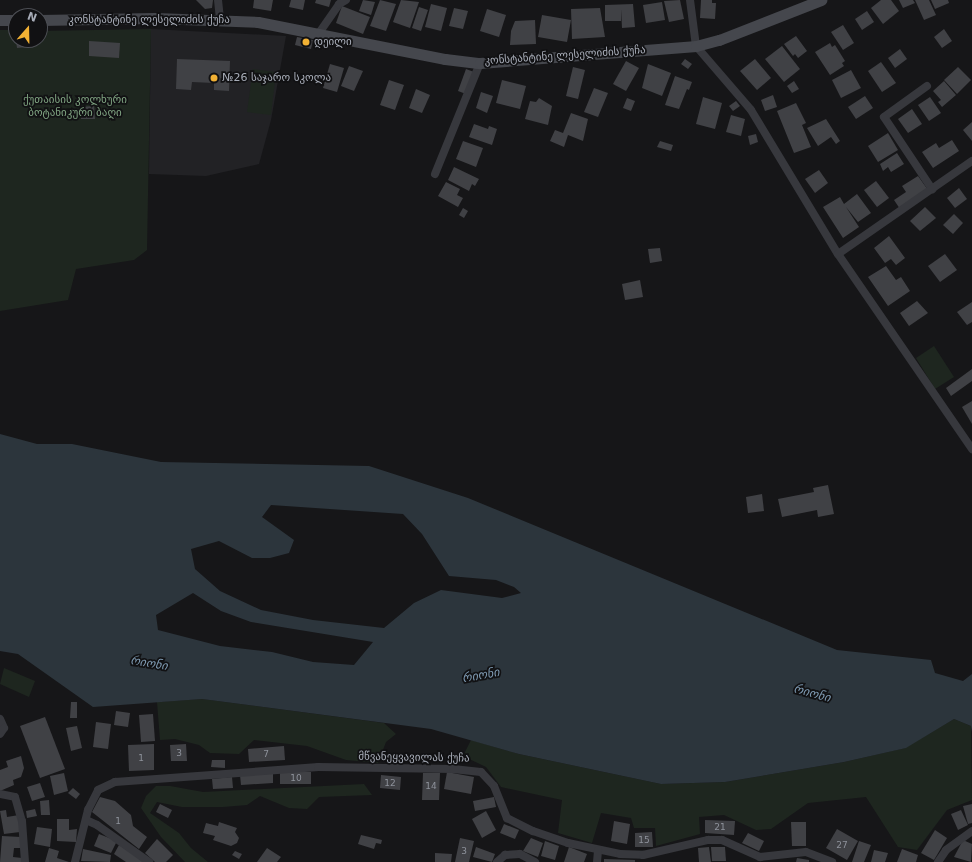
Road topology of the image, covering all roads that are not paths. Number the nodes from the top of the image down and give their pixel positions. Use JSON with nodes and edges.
{"nodes":[{"id":1,"x":218,"y":0,"type":"edge"},
{"id":2,"x":346,"y":0,"type":"edge"},
{"id":3,"x":690,"y":0,"type":"edge"},
{"id":4,"x":820,"y":0,"type":"edge"},
{"id":5,"x":220,"y":19,"type":"junction"},
{"id":6,"x":48,"y":20,"type":"edge"},
{"id":7,"x":319,"y":33,"type":"junction"},
{"id":8,"x":696,"y":46,"type":"junction"},
{"id":9,"x":480,"y":63,"type":"junction"},
{"id":10,"x":927,"y":86,"type":"dead end"},
{"id":11,"x":972,"y":161,"type":"edge"},
{"id":12,"x":435,"y":174,"type":"dead end"},
{"id":13,"x":932,"y":189,"type":"junction"},
{"id":14,"x":838,"y":254,"type":"junction"},
{"id":15,"x":972,"y":449,"type":"edge"},
{"id":16,"x":0,"y":719,"type":"edge"},
{"id":17,"x":0,"y":734,"type":"edge"},
{"id":18,"x":0,"y":794,"type":"edge"},
{"id":19,"x":86,"y":820,"type":"junction"},
{"id":20,"x":972,"y":831,"type":"edge"},
{"id":21,"x":598,"y":850,"type":"junction"},
{"id":22,"x":25,"y":862,"type":"edge"},
{"id":23,"x":75,"y":862,"type":"edge"},
{"id":24,"x":149,"y":862,"type":"edge"},
{"id":25,"x":497,"y":862,"type":"edge"},
{"id":26,"x":534,"y":862,"type":"edge"},
{"id":27,"x":597,"y":862,"type":"edge"},
{"id":28,"x":832,"y":862,"type":"edge"},
{"id":29,"x":938,"y":862,"type":"edge"}],
"edges":[{"from":1,"to":5,"type":"street"},
{"from":2,"to":7,"type":"street"},
{"from":3,"to":8,"type":"street"},
{"from":4,"to":8,"type":"main road","name":"კონსტანტინე ლესელიძის ქუჩა"},
{"from":5,"to":6,"type":"main road","name":"კონსტანტინე ლესელიძის ქუჩა"},
{"from":5,"to":7,"type":"main road","name":"კონსტანტინე ლესელიძის ქუჩა"},
{"from":7,"to":9,"type":"main road","name":"კონსტანტინე ლესელიძის ქუჩა"},
{"from":8,"to":9,"type":"main road","name":"კონსტანტინე ლესელიძის ქუჩა"},
{"from":8,"to":14,"type":"street"},
{"from":9,"to":12,"type":"street"},
{"from":10,"to":13,"type":"street"},
{"from":11,"to":13,"type":"street"},
{"from":13,"to":14,"type":"street"},
{"from":14,"to":15,"type":"street"},
{"from":16,"to":17,"type":"street"},
{"from":18,"to":22,"type":"street"},
{"from":19,"to":21,"type":"street","name":"მწვანეყვავილას ქუჩა"},
{"from":19,"to":23,"type":"street","name":"მწვანეყვავილას ქუჩა"},
{"from":19,"to":24,"type":"street"},
{"from":20,"to":29,"type":"street"},
{"from":21,"to":27,"type":"street"},
{"from":21,"to":28,"type":"street","name":"მწვანეყვავილას ქუჩა"},
{"from":25,"to":26,"type":"street"}]}
